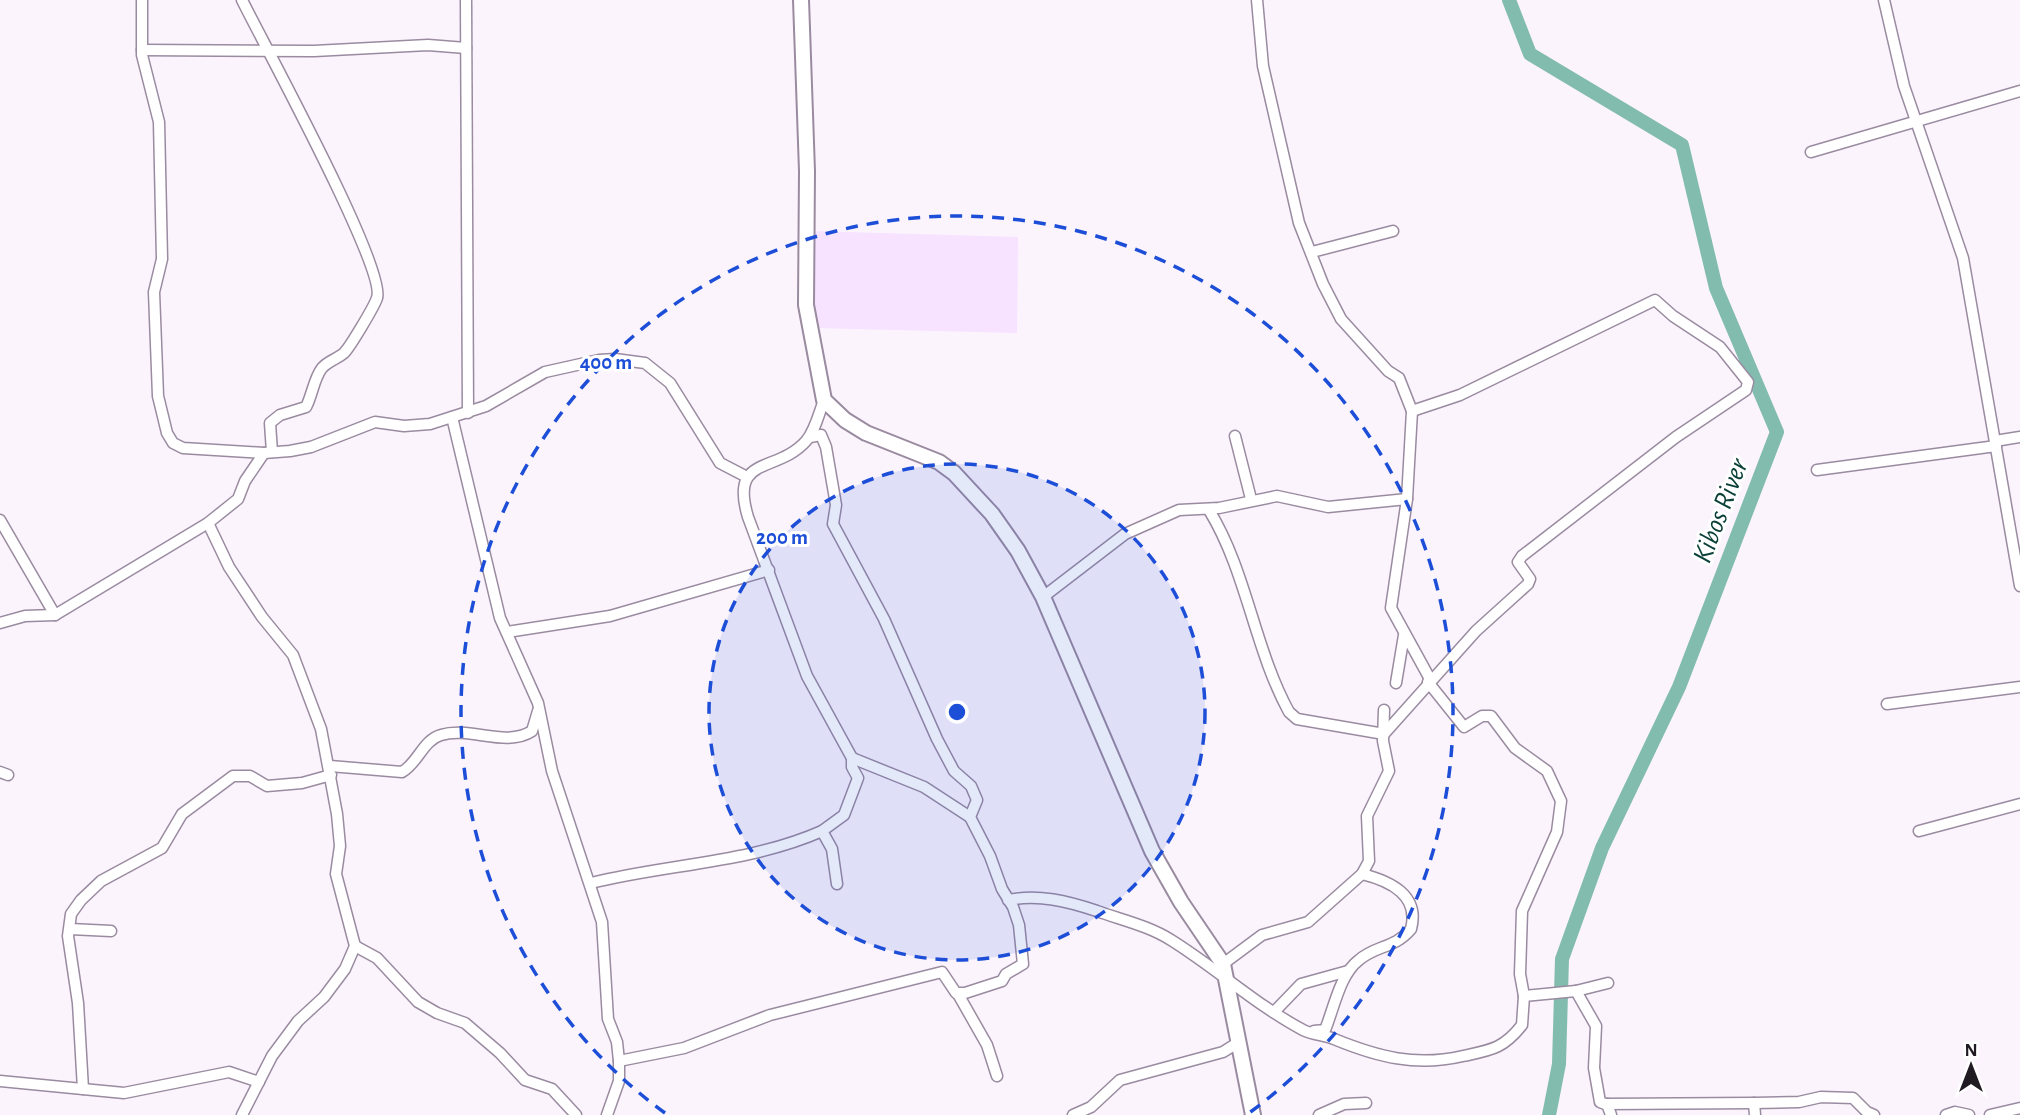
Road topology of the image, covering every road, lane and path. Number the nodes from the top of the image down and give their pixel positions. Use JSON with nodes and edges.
{"nodes":[{"id":1,"x":142,"y":0,"type":"edge"},
{"id":2,"x":242,"y":0,"type":"edge"},
{"id":3,"x":466,"y":0,"type":"edge"},
{"id":4,"x":801,"y":0,"type":"edge"},
{"id":5,"x":1257,"y":0,"type":"edge"},
{"id":6,"x":1884,"y":0,"type":"edge"},
{"id":7,"x":466,"y":48,"type":"junction"},
{"id":8,"x":270,"y":49,"type":"junction"},
{"id":9,"x":142,"y":50,"type":"junction"},
{"id":10,"x":2020,"y":90,"type":"edge"},
{"id":11,"x":1916,"y":121,"type":"junction"},
{"id":12,"x":1811,"y":152,"type":"dead end"},
{"id":13,"x":1392,"y":230,"type":"dead end"},
{"id":14,"x":1312,"y":253,"type":"junction"},
{"id":15,"x":824,"y":400,"type":"junction"},
{"id":16,"x":1412,"y":411,"type":"junction"},
{"id":17,"x":468,"y":413,"type":"junction"},
{"id":18,"x":452,"y":417,"type":"junction"},
{"id":19,"x":1235,"y":436,"type":"dead end"},
{"id":20,"x":810,"y":437,"type":"junction"},
{"id":21,"x":2020,"y":437,"type":"edge"},
{"id":22,"x":1996,"y":443,"type":"junction"},
{"id":23,"x":268,"y":452,"type":"junction"},
{"id":24,"x":1817,"y":470,"type":"dead end"},
{"id":25,"x":747,"y":477,"type":"junction"},
{"id":26,"x":1251,"y":499,"type":"junction"},
{"id":27,"x":1407,"y":499,"type":"junction"},
{"id":28,"x":1209,"y":510,"type":"junction"},
{"id":29,"x":0,"y":520,"type":"edge"},
{"id":30,"x":208,"y":523,"type":"junction"},
{"id":31,"x":2017,"y":543,"type":"edge"},
{"id":32,"x":769,"y":570,"type":"junction"},
{"id":33,"x":2020,"y":586,"type":"edge"},
{"id":34,"x":1044,"y":597,"type":"junction"},
{"id":35,"x":55,"y":615,"type":"junction"},
{"id":36,"x":0,"y":623,"type":"edge"},
{"id":37,"x":507,"y":632,"type":"junction"},
{"id":38,"x":1404,"y":635,"type":"junction"},
{"id":39,"x":1429,"y":680,"type":"junction"},
{"id":40,"x":1396,"y":683,"type":"dead end"},
{"id":41,"x":2020,"y":687,"type":"edge"},
{"id":42,"x":1887,"y":704,"type":"dead end"},
{"id":43,"x":539,"y":707,"type":"junction"},
{"id":44,"x":1384,"y":710,"type":"dead end"},
{"id":45,"x":1384,"y":734,"type":"junction"},
{"id":46,"x":852,"y":758,"type":"junction"},
{"id":47,"x":331,"y":771,"type":"junction"},
{"id":48,"x":2020,"y":804,"type":"edge"},
{"id":49,"x":970,"y":817,"type":"junction"},
{"id":50,"x":822,"y":831,"type":"junction"},
{"id":51,"x":1919,"y":831,"type":"dead end"},
{"id":52,"x":1362,"y":873,"type":"junction"},
{"id":53,"x":591,"y":883,"type":"junction"},
{"id":54,"x":836,"y":884,"type":"dead end"},
{"id":55,"x":1008,"y":900,"type":"junction"},
{"id":56,"x":70,"y":929,"type":"junction"},
{"id":57,"x":111,"y":932,"type":"dead end"},
{"id":58,"x":355,"y":946,"type":"junction"},
{"id":59,"x":1223,"y":964,"type":"junction"},
{"id":60,"x":1348,"y":971,"type":"junction"},
{"id":61,"x":1226,"y":980,"type":"junction"},
{"id":62,"x":1608,"y":983,"type":"dead end"},
{"id":63,"x":1573,"y":992,"type":"junction"},
{"id":64,"x":958,"y":994,"type":"junction"},
{"id":65,"x":1524,"y":996,"type":"junction"},
{"id":66,"x":1275,"y":1011,"type":"junction"},
{"id":67,"x":1309,"y":1032,"type":"junction"},
{"id":68,"x":1238,"y":1042,"type":"junction"},
{"id":69,"x":619,"y":1060,"type":"junction"},
{"id":70,"x":997,"y":1076,"type":"dead end"},
{"id":71,"x":0,"y":1081,"type":"edge"},
{"id":72,"x":259,"y":1082,"type":"junction"},
{"id":73,"x":83,"y":1089,"type":"junction"},
{"id":74,"x":1366,"y":1103,"type":"dead end"},
{"id":75,"x":1754,"y":1103,"type":"junction"},
{"id":76,"x":2020,"y":1108,"type":"edge"},
{"id":77,"x":1609,"y":1110,"type":"edge"},
{"id":78,"x":242,"y":1115,"type":"edge"},
{"id":79,"x":576,"y":1115,"type":"edge"},
{"id":80,"x":607,"y":1115,"type":"edge"},
{"id":81,"x":1073,"y":1115,"type":"edge"},
{"id":82,"x":1253,"y":1115,"type":"edge"},
{"id":83,"x":1319,"y":1115,"type":"edge"},
{"id":84,"x":1755,"y":1115,"type":"edge"},
{"id":85,"x":1874,"y":1115,"type":"edge"},
{"id":86,"x":1946,"y":1115,"type":"edge"},
{"id":87,"x":1969,"y":1115,"type":"edge"},
{"id":88,"x":1990,"y":1115,"type":"edge"}],
"edges":[{"from":1,"to":9,"type":"street"},
{"from":2,"to":8,"type":"street"},
{"from":3,"to":7,"type":"street"},
{"from":4,"to":15,"type":"main road"},
{"from":5,"to":14,"type":"street"},
{"from":6,"to":11,"type":"street"},
{"from":7,"to":8,"type":"street"},
{"from":7,"to":17,"type":"street"},
{"from":8,"to":9,"type":"street"},
{"from":8,"to":23,"type":"street"},
{"from":9,"to":23,"type":"street"},
{"from":10,"to":11,"type":"street"},
{"from":11,"to":12,"type":"street"},
{"from":11,"to":22,"type":"street"},
{"from":13,"to":14,"type":"street"},
{"from":14,"to":16,"type":"street"},
{"from":15,"to":20,"type":"street"},
{"from":15,"to":34,"type":"main road"},
{"from":16,"to":27,"type":"street"},
{"from":16,"to":39,"type":"street"},
{"from":17,"to":18,"type":"street"},
{"from":17,"to":25,"type":"street"},
{"from":18,"to":23,"type":"street"},
{"from":18,"to":37,"type":"street"},
{"from":19,"to":26,"type":"street"},
{"from":20,"to":25,"type":"street"},
{"from":20,"to":49,"type":"street"},
{"from":21,"to":22,"type":"street"},
{"from":22,"to":24,"type":"street"},
{"from":22,"to":31,"type":"street"},
{"from":23,"to":30,"type":"street"},
{"from":25,"to":32,"type":"street"},
{"from":26,"to":27,"type":"street"},
{"from":26,"to":28,"type":"street"},
{"from":27,"to":38,"type":"street"},
{"from":28,"to":34,"type":"street"},
{"from":28,"to":45,"type":"street"},
{"from":29,"to":35,"type":"street"},
{"from":30,"to":35,"type":"street"},
{"from":30,"to":47,"type":"street"},
{"from":31,"to":33,"type":"street"},
{"from":32,"to":37,"type":"street"},
{"from":32,"to":46,"type":"street"},
{"from":34,"to":59,"type":"main road"},
{"from":35,"to":36,"type":"street"},
{"from":37,"to":43,"type":"street"},
{"from":38,"to":39,"type":"street"},
{"from":38,"to":40,"type":"street"},
{"from":39,"to":45,"type":"street"},
{"from":39,"to":65,"type":"street"},
{"from":41,"to":42,"type":"street"},
{"from":43,"to":47,"type":"street"},
{"from":43,"to":53,"type":"street"},
{"from":44,"to":45,"type":"street"},
{"from":45,"to":52,"type":"street"},
{"from":46,"to":49,"type":"street"},
{"from":46,"to":50,"type":"street"},
{"from":47,"to":56,"type":"street"},
{"from":47,"to":58,"type":"street"},
{"from":48,"to":51,"type":"street"},
{"from":49,"to":55,"type":"street"},
{"from":50,"to":53,"type":"street"},
{"from":50,"to":54,"type":"street"},
{"from":52,"to":59,"type":"street"},
{"from":52,"to":60,"type":"street"},
{"from":53,"to":69,"type":"street"},
{"from":55,"to":61,"type":"street"},
{"from":55,"to":64,"type":"street"},
{"from":56,"to":57,"type":"street"},
{"from":56,"to":73,"type":"street"},
{"from":58,"to":72,"type":"street"},
{"from":58,"to":79,"type":"street"},
{"from":59,"to":61,"type":"main road"},
{"from":60,"to":66,"type":"street"},
{"from":60,"to":67,"type":"street"},
{"from":61,"to":66,"type":"street"},
{"from":61,"to":68,"type":"main road"},
{"from":62,"to":63,"type":"street"},
{"from":63,"to":65,"type":"street"},
{"from":63,"to":77,"type":"street"},
{"from":64,"to":69,"type":"street"},
{"from":64,"to":70,"type":"street"},
{"from":65,"to":67,"type":"street"},
{"from":66,"to":67,"type":"street"},
{"from":68,"to":81,"type":"street"},
{"from":68,"to":82,"type":"main road"},
{"from":69,"to":80,"type":"street"},
{"from":71,"to":73,"type":"street"},
{"from":72,"to":73,"type":"street"},
{"from":72,"to":78,"type":"street"},
{"from":74,"to":83,"type":"street"},
{"from":75,"to":77,"type":"street"},
{"from":75,"to":84,"type":"street"},
{"from":75,"to":85,"type":"street"},
{"from":76,"to":88,"type":"street"},
{"from":86,"to":87,"type":"street"}]}
